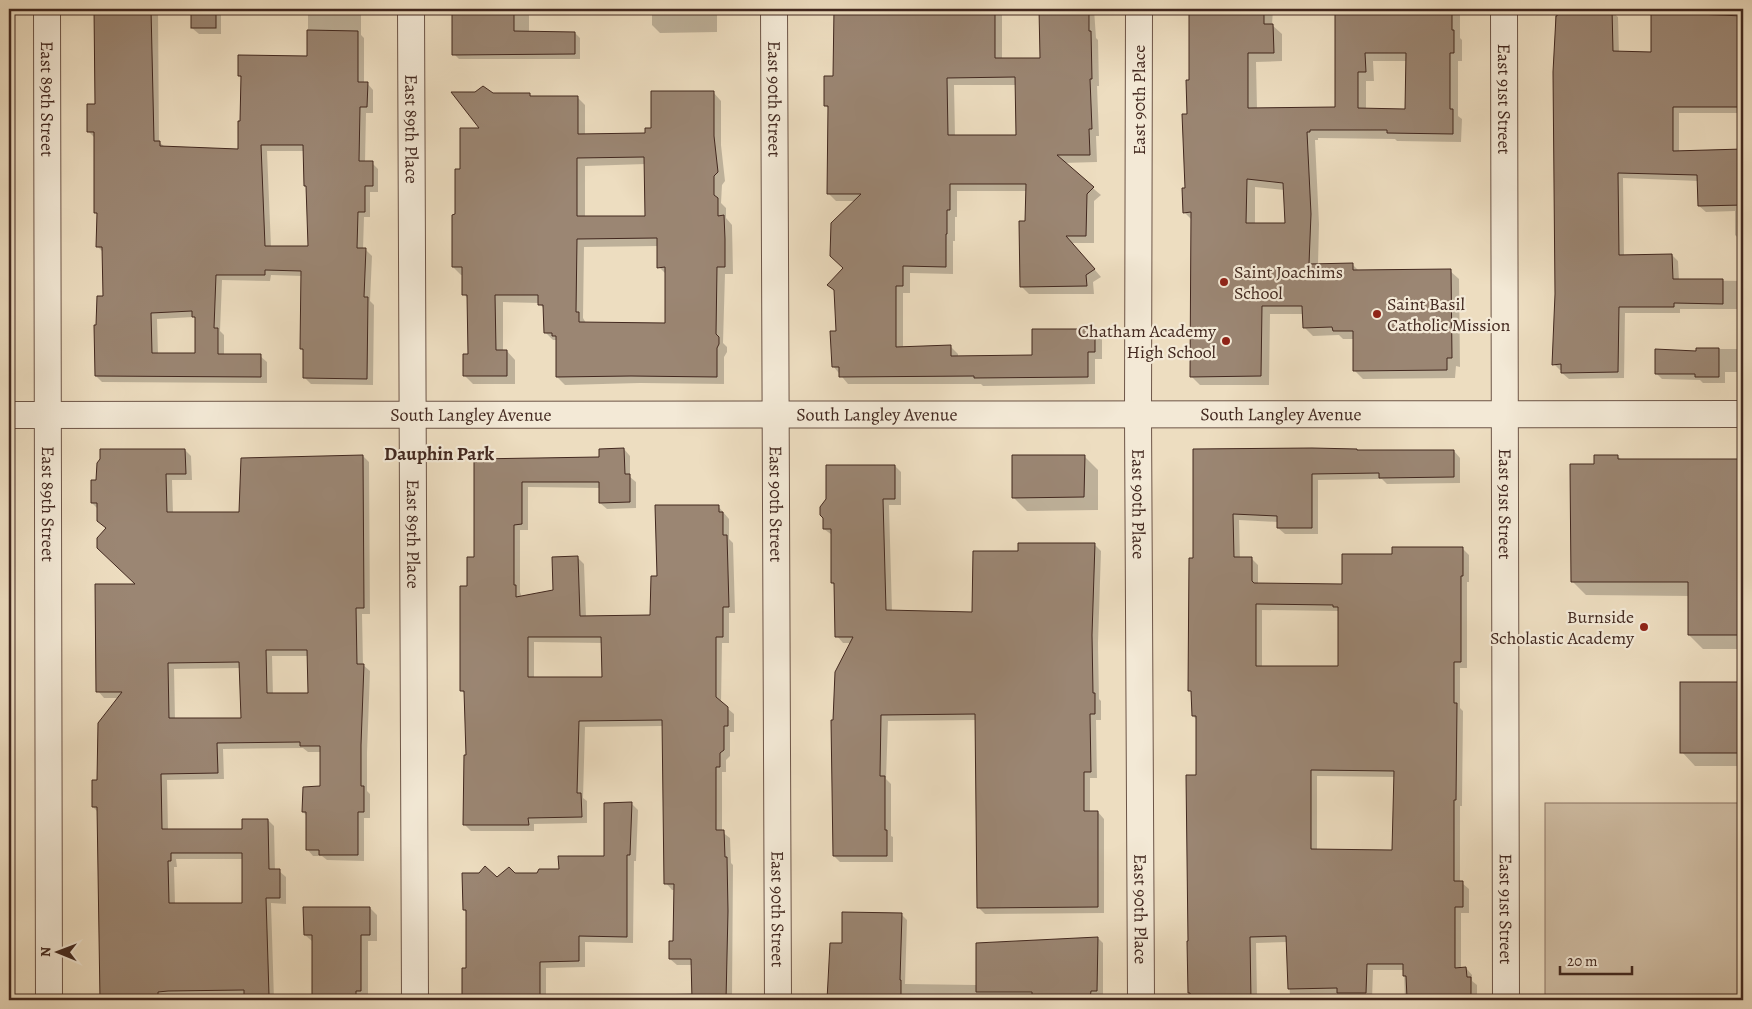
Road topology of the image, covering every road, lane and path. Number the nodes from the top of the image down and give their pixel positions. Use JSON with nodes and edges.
{"nodes":[{"id":1,"x":47,"y":9,"type":"edge"},
{"id":2,"x":410,"y":9,"type":"edge"},
{"id":3,"x":774,"y":9,"type":"edge"},
{"id":4,"x":1139,"y":9,"type":"edge"},
{"id":5,"x":1504,"y":9,"type":"edge"},
{"id":6,"x":776,"y":414,"type":"junction"},
{"id":7,"x":1138,"y":414,"type":"junction"},
{"id":8,"x":1505,"y":414,"type":"junction"},
{"id":9,"x":1743,"y":414,"type":"edge"},
{"id":10,"x":9,"y":415,"type":"edge"},
{"id":11,"x":48,"y":415,"type":"junction"},
{"id":12,"x":411,"y":415,"type":"junction"},
{"id":13,"x":49,"y":1000,"type":"edge"},
{"id":14,"x":415,"y":1000,"type":"edge"},
{"id":15,"x":778,"y":1000,"type":"edge"},
{"id":16,"x":1141,"y":1000,"type":"edge"},
{"id":17,"x":1506,"y":1000,"type":"edge"}],
"edges":[{"from":1,"to":11,"type":"street","name":"East 89th Street"},
{"from":2,"to":12,"type":"street","name":"East 89th Place"},
{"from":3,"to":6,"type":"street","name":"East 90th Street"},
{"from":4,"to":7,"type":"street","name":"East 90th Place"},
{"from":5,"to":8,"type":"street","name":"East 91st Street"},
{"from":6,"to":7,"type":"street","name":"South Langley Avenue"},
{"from":6,"to":12,"type":"street","name":"South Langley Avenue"},
{"from":6,"to":15,"type":"street","name":"East 90th Street"},
{"from":7,"to":8,"type":"street","name":"South Langley Avenue"},
{"from":7,"to":16,"type":"street","name":"East 90th Place"},
{"from":8,"to":9,"type":"street","name":"South Langley Avenue"},
{"from":8,"to":17,"type":"street","name":"East 91st Street"},
{"from":10,"to":11,"type":"street","name":"South Langley Avenue"},
{"from":11,"to":12,"type":"street","name":"South Langley Avenue"},
{"from":11,"to":13,"type":"street","name":"East 89th Street"},
{"from":12,"to":14,"type":"street","name":"East 89th Place"}]}
